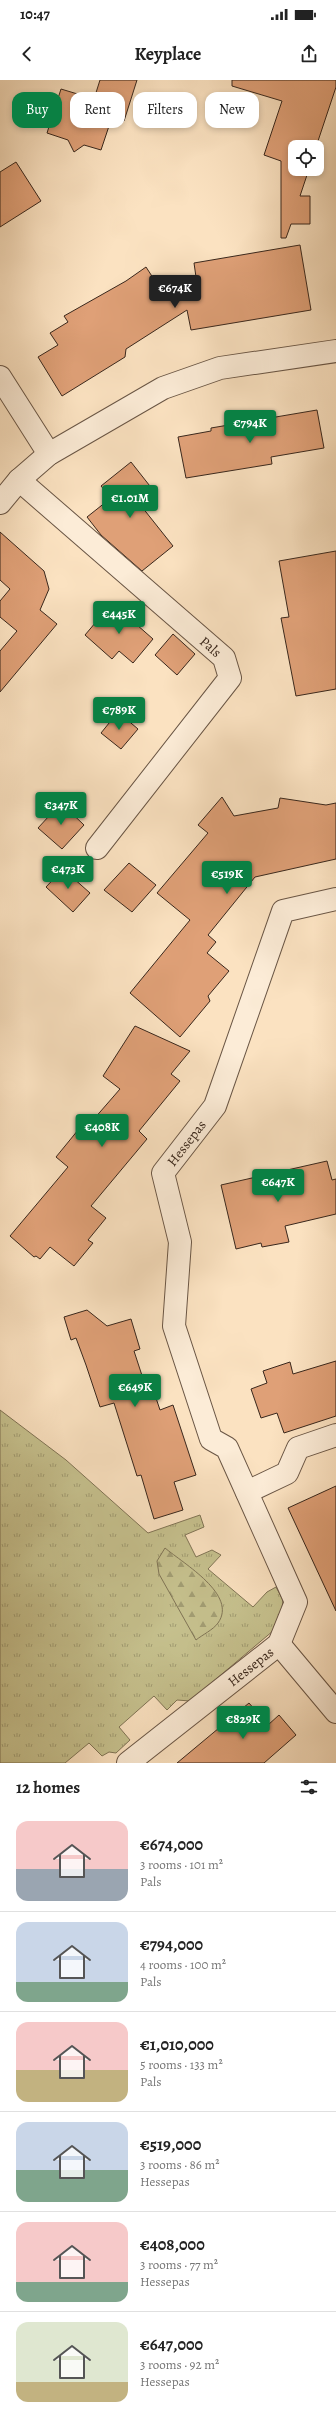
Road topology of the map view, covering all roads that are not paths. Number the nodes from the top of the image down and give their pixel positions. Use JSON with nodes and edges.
{"nodes":[{"id":1,"x":336,"y":351,"type":"edge"},
{"id":2,"x":0,"y":378,"type":"edge"},
{"id":3,"x":49,"y":454,"type":"junction"},
{"id":4,"x":19,"y":480,"type":"junction"},
{"id":5,"x":0,"y":503,"type":"edge"},
{"id":6,"x":97,"y":848,"type":"dead end"},
{"id":7,"x":336,"y":899,"type":"edge"},
{"id":8,"x":336,"y":1435,"type":"edge"},
{"id":9,"x":247,"y":1492,"type":"junction"},
{"id":10,"x":279,"y":1644,"type":"junction"},
{"id":11,"x":336,"y":1712,"type":"edge"},
{"id":12,"x":128,"y":1763,"type":"edge"}],
"edges":[{"from":1,"to":3,"type":"street"},
{"from":2,"to":3,"type":"street"},
{"from":3,"to":4,"type":"street"},
{"from":4,"to":5,"type":"street"},
{"from":4,"to":6,"type":"street","name":"Pals"},
{"from":7,"to":9,"type":"street","name":"Hessepas"},
{"from":8,"to":9,"type":"street"},
{"from":9,"to":10,"type":"street","name":"Hessepas"},
{"from":10,"to":11,"type":"street","name":"Hessepas"},
{"from":10,"to":12,"type":"street","name":"Hessepas"}]}
